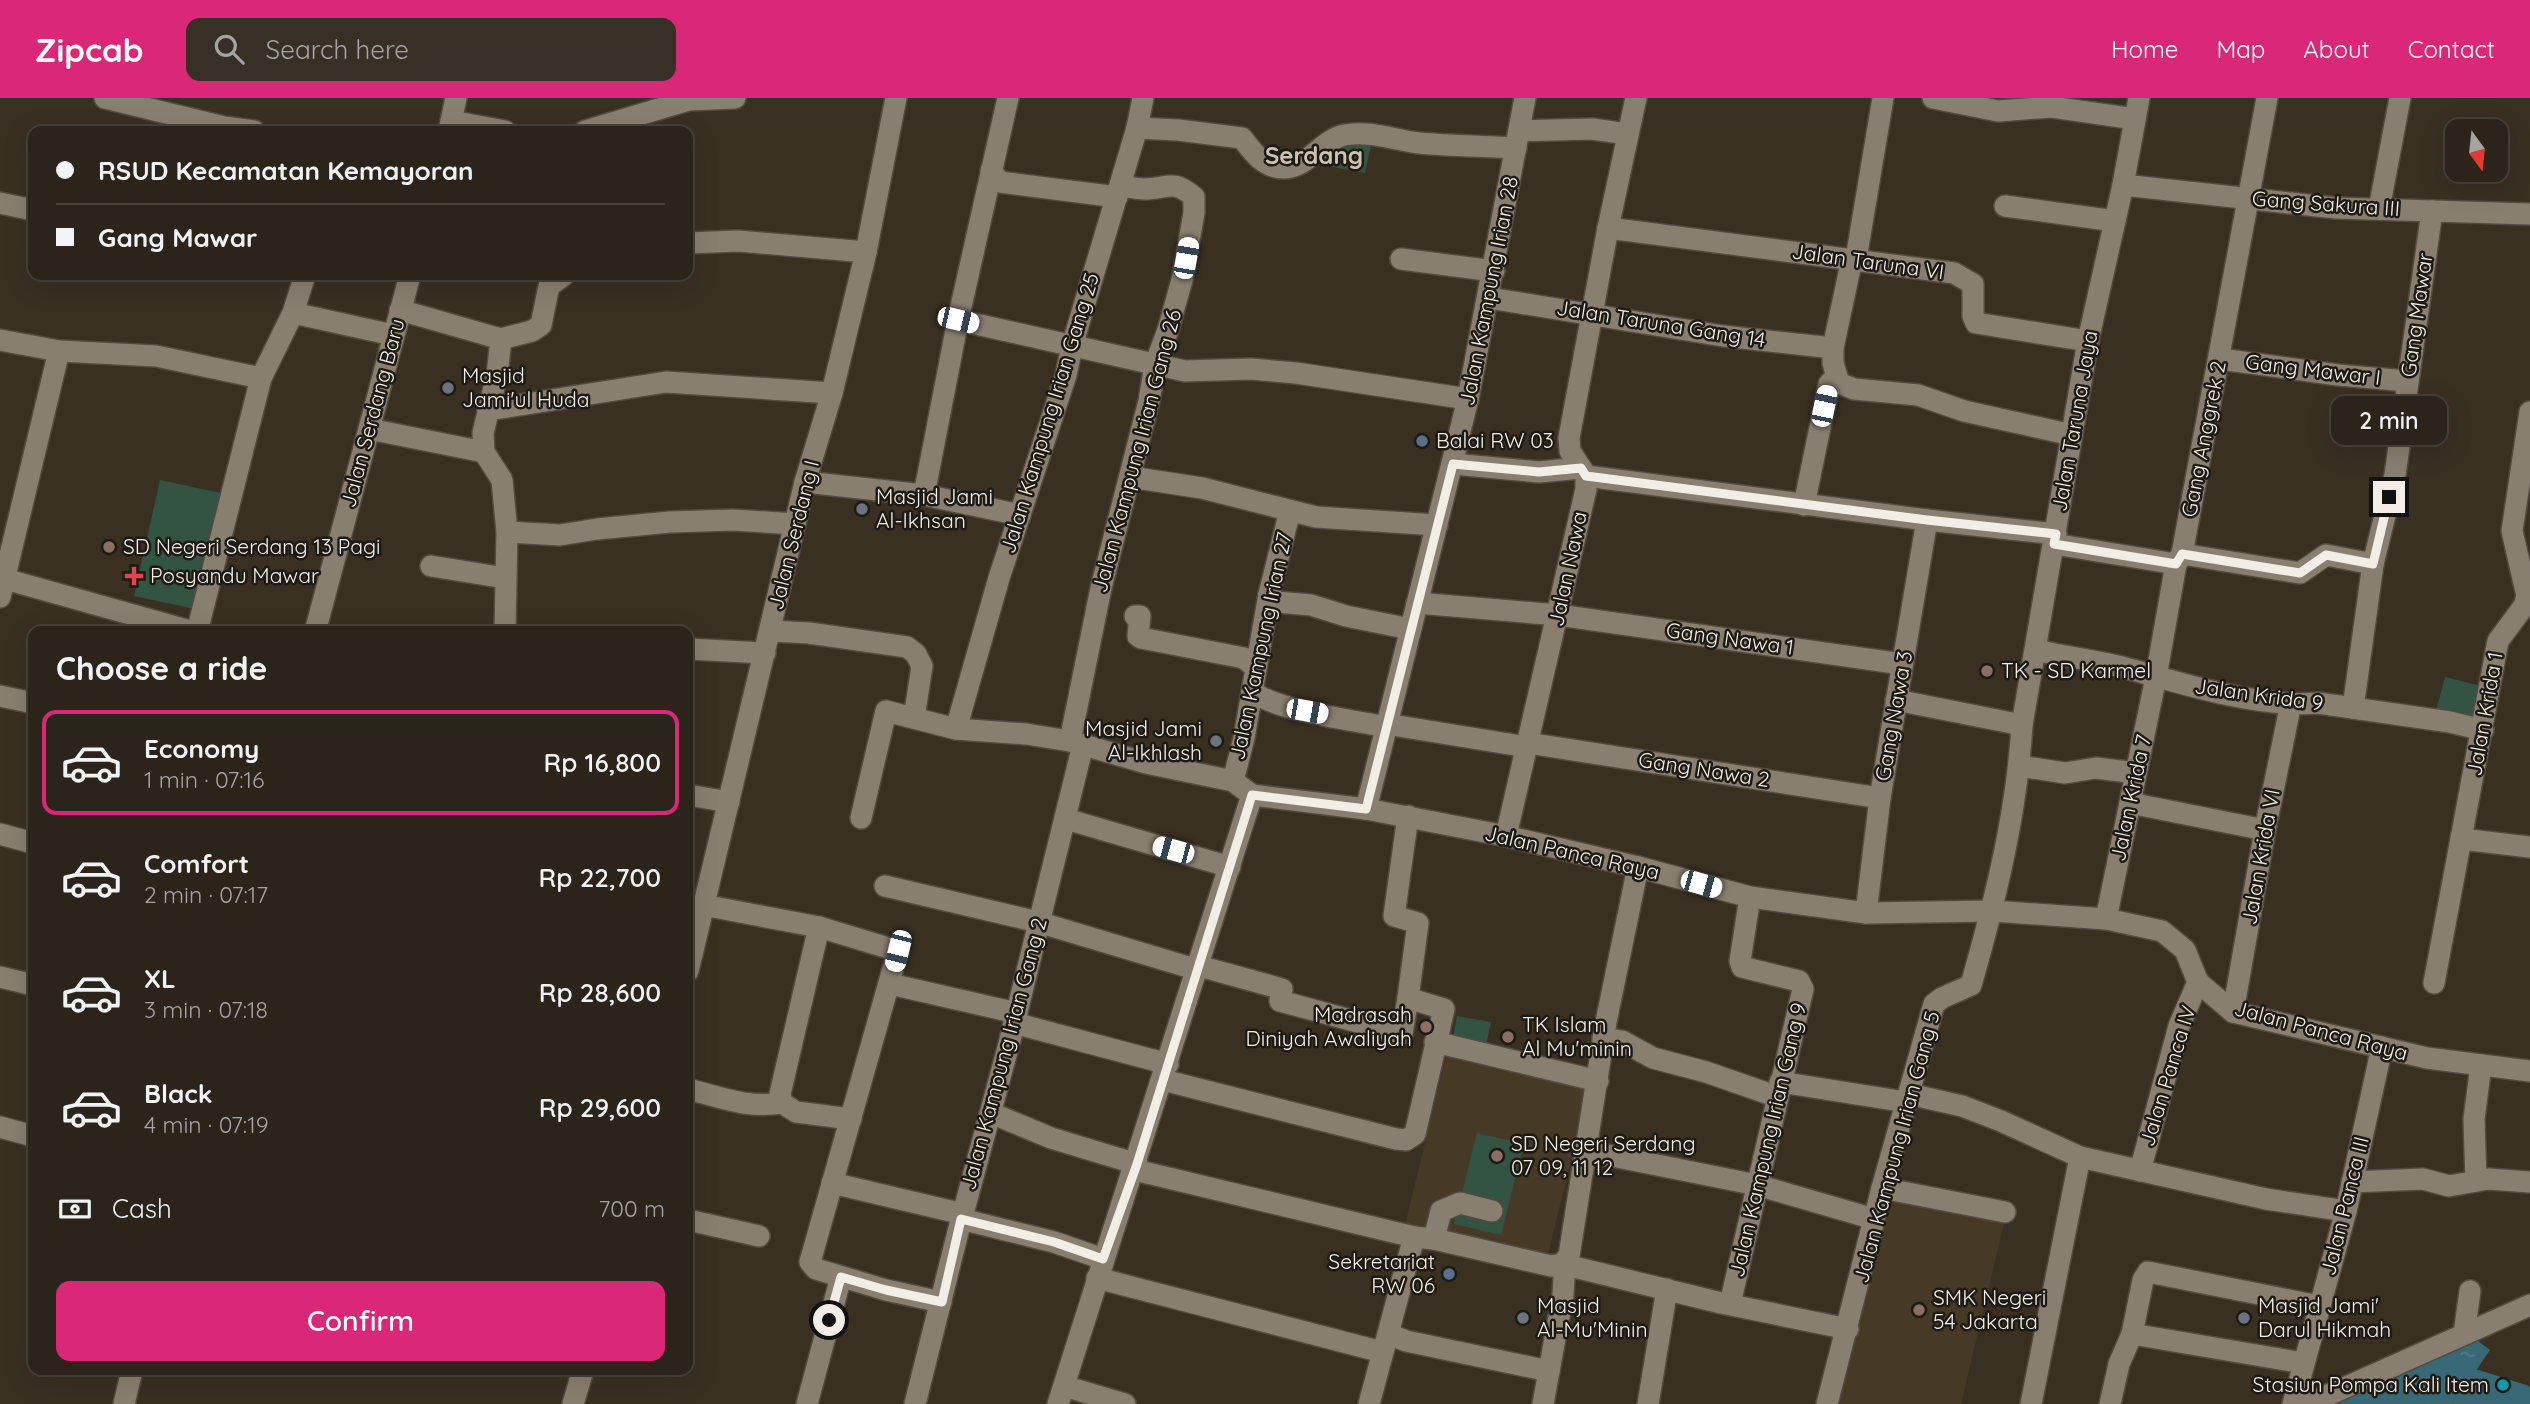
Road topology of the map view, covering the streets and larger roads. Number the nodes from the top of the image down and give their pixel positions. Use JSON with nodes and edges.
{"nodes":[{"id":1,"x":105,"y":98,"type":"edge"},
{"id":2,"x":456,"y":98,"type":"edge"},
{"id":3,"x":735,"y":98,"type":"edge"},
{"id":4,"x":891,"y":98,"type":"edge"},
{"id":5,"x":896,"y":98,"type":"edge"},
{"id":6,"x":1008,"y":98,"type":"edge"},
{"id":7,"x":1143,"y":98,"type":"edge"},
{"id":8,"x":1525,"y":98,"type":"edge"},
{"id":9,"x":1636,"y":98,"type":"edge"},
{"id":10,"x":1883,"y":98,"type":"edge"},
{"id":11,"x":1933,"y":98,"type":"edge"},
{"id":12,"x":2139,"y":98,"type":"edge"},
{"id":13,"x":2267,"y":98,"type":"edge"},
{"id":14,"x":2400,"y":98,"type":"edge"},
{"id":15,"x":2135,"y":120,"type":"junction"},
{"id":16,"x":212,"y":126,"type":"edge"},
{"id":17,"x":450,"y":126,"type":"edge"},
{"id":18,"x":602,"y":126,"type":"edge"},
{"id":19,"x":1137,"y":128,"type":"junction"},
{"id":20,"x":1629,"y":134,"type":"junction"},
{"id":21,"x":1518,"y":139,"type":"junction"},
{"id":22,"x":991,"y":171,"type":"junction"},
{"id":23,"x":2123,"y":185,"type":"junction"},
{"id":24,"x":1119,"y":191,"type":"junction"},
{"id":25,"x":2248,"y":198,"type":"junction"},
{"id":26,"x":0,"y":203,"type":"edge"},
{"id":27,"x":2005,"y":206,"type":"dead end"},
{"id":28,"x":28,"y":209,"type":"edge"},
{"id":29,"x":2379,"y":209,"type":"junction"},
{"id":30,"x":2432,"y":211,"type":"junction"},
{"id":31,"x":2530,"y":214,"type":"edge"},
{"id":32,"x":2115,"y":221,"type":"junction"},
{"id":33,"x":1608,"y":228,"type":"junction"},
{"id":34,"x":693,"y":243,"type":"edge"},
{"id":35,"x":866,"y":252,"type":"junction"},
{"id":36,"x":1401,"y":259,"type":"dead end"},
{"id":37,"x":1852,"y":259,"type":"junction"},
{"id":38,"x":1494,"y":271,"type":"junction"},
{"id":39,"x":303,"y":280,"type":"edge"},
{"id":40,"x":409,"y":280,"type":"edge"},
{"id":41,"x":557,"y":280,"type":"edge"},
{"id":42,"x":1489,"y":298,"type":"junction"},
{"id":43,"x":400,"y":310,"type":"junction"},
{"id":44,"x":293,"y":313,"type":"junction"},
{"id":45,"x":1593,"y":315,"type":"junction"},
{"id":46,"x":958,"y":320,"type":"junction"},
{"id":47,"x":393,"y":335,"type":"junction"},
{"id":48,"x":0,"y":340,"type":"edge"},
{"id":49,"x":501,"y":340,"type":"junction"},
{"id":50,"x":2088,"y":341,"type":"junction"},
{"id":51,"x":1072,"y":346,"type":"junction"},
{"id":52,"x":1833,"y":348,"type":"junction"},
{"id":53,"x":59,"y":351,"type":"junction"},
{"id":54,"x":2220,"y":359,"type":"junction"},
{"id":55,"x":1155,"y":365,"type":"junction"},
{"id":56,"x":1836,"y":377,"type":"junction"},
{"id":57,"x":261,"y":378,"type":"junction"},
{"id":58,"x":2407,"y":381,"type":"junction"},
{"id":59,"x":832,"y":393,"type":"junction"},
{"id":60,"x":1468,"y":400,"type":"junction"},
{"id":61,"x":488,"y":410,"type":"junction"},
{"id":62,"x":2530,"y":412,"type":"edge"},
{"id":63,"x":369,"y":429,"type":"junction"},
{"id":64,"x":2072,"y":435,"type":"junction"},
{"id":65,"x":484,"y":452,"type":"junction"},
{"id":66,"x":1453,"y":464,"type":"junction"},
{"id":67,"x":1583,"y":472,"type":"junction"},
{"id":68,"x":1130,"y":477,"type":"junction"},
{"id":69,"x":805,"y":482,"type":"junction"},
{"id":70,"x":924,"y":495,"type":"junction"},
{"id":71,"x":1804,"y":505,"type":"junction"},
{"id":72,"x":1290,"y":511,"type":"junction"},
{"id":73,"x":1020,"y":515,"type":"junction"},
{"id":74,"x":1927,"y":520,"type":"junction"},
{"id":75,"x":796,"y":524,"type":"junction"},
{"id":76,"x":1437,"y":525,"type":"junction"},
{"id":77,"x":507,"y":532,"type":"junction"},
{"id":78,"x":2060,"y":543,"type":"junction"},
{"id":79,"x":2179,"y":559,"type":"junction"},
{"id":80,"x":2373,"y":564,"type":"junction"},
{"id":81,"x":431,"y":566,"type":"dead end"},
{"id":82,"x":505,"y":578,"type":"junction"},
{"id":83,"x":2,"y":588,"type":"edge"},
{"id":84,"x":1269,"y":594,"type":"junction"},
{"id":85,"x":1417,"y":603,"type":"junction"},
{"id":86,"x":1558,"y":615,"type":"junction"},
{"id":87,"x":1135,"y":616,"type":"dead end"},
{"id":88,"x":169,"y":626,"type":"edge"},
{"id":89,"x":197,"y":626,"type":"edge"},
{"id":90,"x":317,"y":626,"type":"edge"},
{"id":91,"x":505,"y":626,"type":"edge"},
{"id":92,"x":1410,"y":629,"type":"junction"},
{"id":93,"x":770,"y":631,"type":"junction"},
{"id":94,"x":693,"y":649,"type":"edge"},
{"id":95,"x":2043,"y":651,"type":"junction"},
{"id":96,"x":765,"y":653,"type":"junction"},
{"id":97,"x":1902,"y":664,"type":"junction"},
{"id":98,"x":1256,"y":668,"type":"junction"},
{"id":99,"x":2156,"y":677,"type":"junction"},
{"id":100,"x":1252,"y":691,"type":"junction"},
{"id":101,"x":0,"y":696,"type":"edge"},
{"id":102,"x":1896,"y":700,"type":"junction"},
{"id":103,"x":28,"y":703,"type":"edge"},
{"id":104,"x":2291,"y":704,"type":"junction"},
{"id":105,"x":2353,"y":708,"type":"junction"},
{"id":106,"x":914,"y":718,"type":"junction"},
{"id":107,"x":2022,"y":725,"type":"junction"},
{"id":108,"x":1386,"y":726,"type":"junction"},
{"id":109,"x":956,"y":729,"type":"junction"},
{"id":110,"x":2483,"y":730,"type":"junction"},
{"id":111,"x":1077,"y":743,"type":"junction"},
{"id":112,"x":1528,"y":745,"type":"junction"},
{"id":113,"x":2020,"y":766,"type":"junction"},
{"id":114,"x":2136,"y":773,"type":"junction"},
{"id":115,"x":1233,"y":781,"type":"junction"},
{"id":116,"x":1252,"y":795,"type":"junction"},
{"id":117,"x":693,"y":796,"type":"edge"},
{"id":118,"x":1880,"y":798,"type":"junction"},
{"id":119,"x":729,"y":802,"type":"junction"},
{"id":120,"x":2130,"y":803,"type":"junction"},
{"id":121,"x":1366,"y":809,"type":"junction"},
{"id":122,"x":1408,"y":816,"type":"junction"},
{"id":123,"x":861,"y":818,"type":"dead end"},
{"id":124,"x":1066,"y":819,"type":"junction"},
{"id":125,"x":2265,"y":830,"type":"junction"},
{"id":126,"x":0,"y":834,"type":"edge"},
{"id":127,"x":1506,"y":836,"type":"junction"},
{"id":128,"x":2461,"y":839,"type":"junction"},
{"id":129,"x":28,"y":842,"type":"edge"},
{"id":130,"x":2530,"y":847,"type":"edge"},
{"id":131,"x":1226,"y":866,"type":"junction"},
{"id":132,"x":1638,"y":867,"type":"junction"},
{"id":133,"x":885,"y":887,"type":"dead end"},
{"id":134,"x":1750,"y":897,"type":"junction"},
{"id":135,"x":704,"y":905,"type":"junction"},
{"id":136,"x":1992,"y":911,"type":"junction"},
{"id":137,"x":1866,"y":914,"type":"junction"},
{"id":138,"x":2106,"y":919,"type":"junction"},
{"id":139,"x":1038,"y":922,"type":"junction"},
{"id":140,"x":819,"y":927,"type":"junction"},
{"id":141,"x":693,"y":940,"type":"edge"},
{"id":142,"x":1195,"y":968,"type":"junction"},
{"id":143,"x":0,"y":977,"type":"edge"},
{"id":144,"x":2197,"y":982,"type":"junction"},
{"id":145,"x":2434,"y":983,"type":"dead end"},
{"id":146,"x":28,"y":984,"type":"edge"},
{"id":147,"x":890,"y":984,"type":"junction"},
{"id":148,"x":1408,"y":998,"type":"junction"},
{"id":149,"x":2234,"y":1012,"type":"junction"},
{"id":150,"x":1016,"y":1018,"type":"junction"},
{"id":151,"x":1603,"y":1038,"type":"junction"},
{"id":152,"x":1435,"y":1042,"type":"junction"},
{"id":153,"x":2382,"y":1048,"type":"junction"},
{"id":154,"x":2482,"y":1065,"type":"junction"},
{"id":155,"x":1163,"y":1067,"type":"junction"},
{"id":156,"x":2530,"y":1071,"type":"edge"},
{"id":157,"x":1598,"y":1081,"type":"junction"},
{"id":158,"x":1779,"y":1089,"type":"junction"},
{"id":159,"x":693,"y":1090,"type":"edge"},
{"id":160,"x":781,"y":1098,"type":"junction"},
{"id":161,"x":1908,"y":1098,"type":"junction"},
{"id":162,"x":991,"y":1113,"type":"junction"},
{"id":163,"x":851,"y":1119,"type":"junction"},
{"id":164,"x":0,"y":1127,"type":"edge"},
{"id":165,"x":28,"y":1135,"type":"edge"},
{"id":166,"x":1587,"y":1151,"type":"junction"},
{"id":167,"x":2080,"y":1157,"type":"junction"},
{"id":168,"x":1131,"y":1164,"type":"junction"},
{"id":169,"x":2140,"y":1171,"type":"junction"},
{"id":170,"x":2476,"y":1181,"type":"junction"},
{"id":171,"x":2352,"y":1182,"type":"junction"},
{"id":172,"x":2530,"y":1182,"type":"edge"},
{"id":173,"x":832,"y":1183,"type":"junction"},
{"id":174,"x":1758,"y":1185,"type":"junction"},
{"id":175,"x":1882,"y":1188,"type":"junction"},
{"id":176,"x":1492,"y":1211,"type":"dead end"},
{"id":177,"x":2346,"y":1211,"type":"junction"},
{"id":178,"x":2005,"y":1212,"type":"dead end"},
{"id":179,"x":962,"y":1217,"type":"junction"},
{"id":180,"x":1874,"y":1219,"type":"junction"},
{"id":181,"x":693,"y":1221,"type":"edge"},
{"id":182,"x":759,"y":1236,"type":"dead end"},
{"id":183,"x":1424,"y":1238,"type":"junction"},
{"id":184,"x":1098,"y":1263,"type":"junction"},
{"id":185,"x":1562,"y":1264,"type":"junction"},
{"id":186,"x":841,"y":1277,"type":"junction"},
{"id":187,"x":1667,"y":1289,"type":"junction"},
{"id":188,"x":2470,"y":1291,"type":"dead end"},
{"id":189,"x":942,"y":1302,"type":"junction"},
{"id":190,"x":1730,"y":1304,"type":"junction"},
{"id":191,"x":2530,"y":1305,"type":"edge"},
{"id":192,"x":2319,"y":1306,"type":"junction"},
{"id":193,"x":1848,"y":1329,"type":"junction"},
{"id":194,"x":2132,"y":1334,"type":"junction"},
{"id":195,"x":2465,"y":1334,"type":"junction"},
{"id":196,"x":1386,"y":1343,"type":"junction"},
{"id":197,"x":2303,"y":1363,"type":"junction"},
{"id":198,"x":1549,"y":1371,"type":"junction"},
{"id":199,"x":131,"y":1375,"type":"edge"},
{"id":200,"x":582,"y":1375,"type":"edge"},
{"id":201,"x":1061,"y":1395,"type":"edge"},
{"id":202,"x":2318,"y":1402,"type":"edge"},
{"id":203,"x":124,"y":1404,"type":"edge"},
{"id":204,"x":573,"y":1404,"type":"edge"},
{"id":205,"x":807,"y":1404,"type":"edge"},
{"id":206,"x":915,"y":1404,"type":"edge"},
{"id":207,"x":1125,"y":1404,"type":"edge"},
{"id":208,"x":1369,"y":1404,"type":"edge"},
{"id":209,"x":1542,"y":1404,"type":"edge"},
{"id":210,"x":1648,"y":1404,"type":"edge"},
{"id":211,"x":1828,"y":1404,"type":"edge"},
{"id":212,"x":2031,"y":1404,"type":"edge"},
{"id":213,"x":2110,"y":1404,"type":"edge"},
{"id":214,"x":2293,"y":1404,"type":"edge"}],
"edges":[{"from":1,"to":16,"type":"street"},
{"from":2,"to":17,"type":"street"},
{"from":3,"to":18,"type":"street"},
{"from":4,"to":5,"type":"street"},
{"from":5,"to":35,"type":"street","name":"Jalan Serdang I"},
{"from":6,"to":22,"type":"street"},
{"from":7,"to":19,"type":"street","name":"Jalan Kampung Irian Gang 25"},
{"from":8,"to":21,"type":"street","name":"Jalan Kampung Irian 28"},
{"from":9,"to":20,"type":"street","name":"Jalan Nawa"},
{"from":10,"to":37,"type":"street"},
{"from":11,"to":15,"type":"street"},
{"from":12,"to":15,"type":"street","name":"Jalan Taruna Jaya"},
{"from":13,"to":25,"type":"street","name":"Gang Anggrek 2"},
{"from":14,"to":29,"type":"street"},
{"from":15,"to":23,"type":"street","name":"Jalan Taruna Jaya"},
{"from":19,"to":21,"type":"street"},
{"from":19,"to":24,"type":"street","name":"Jalan Kampung Irian Gang 25"},
{"from":20,"to":21,"type":"street"},
{"from":20,"to":33,"type":"street","name":"Jalan Nawa"},
{"from":21,"to":38,"type":"street","name":"Jalan Kampung Irian 28"},
{"from":22,"to":24,"type":"street"},
{"from":22,"to":46,"type":"street"},
{"from":23,"to":25,"type":"street","name":"Gang Sakura III"},
{"from":23,"to":32,"type":"street","name":"Jalan Taruna Jaya"},
{"from":24,"to":51,"type":"street","name":"Jalan Kampung Irian Gang 25"},
{"from":24,"to":55,"type":"street","name":"Jalan Kampung Irian Gang 26"},
{"from":25,"to":29,"type":"street","name":"Gang Sakura III"},
{"from":25,"to":54,"type":"street","name":"Gang Anggrek 2"},
{"from":26,"to":28,"type":"street"},
{"from":27,"to":32,"type":"street"},
{"from":29,"to":30,"type":"street","name":"Gang Sakura III"},
{"from":30,"to":31,"type":"street","name":"Gang Sakura III"},
{"from":30,"to":58,"type":"street","name":"Gang Mawar"},
{"from":32,"to":50,"type":"street","name":"Jalan Taruna Jaya"},
{"from":33,"to":37,"type":"street","name":"Jalan Taruna VI"},
{"from":33,"to":45,"type":"street","name":"Jalan Nawa"},
{"from":34,"to":35,"type":"street"},
{"from":35,"to":59,"type":"street","name":"Jalan Serdang I"},
{"from":36,"to":38,"type":"street"},
{"from":37,"to":50,"type":"street","name":"Jalan Taruna VI"},
{"from":37,"to":52,"type":"street"},
{"from":38,"to":42,"type":"street","name":"Jalan Kampung Irian 28"},
{"from":39,"to":44,"type":"street"},
{"from":40,"to":43,"type":"street","name":"Jalan Serdang Baru"},
{"from":41,"to":49,"type":"street"},
{"from":42,"to":45,"type":"street","name":"Jalan Taruna Gang 14"},
{"from":42,"to":60,"type":"street","name":"Jalan Kampung Irian 28"},
{"from":43,"to":47,"type":"street","name":"Jalan Serdang Baru"},
{"from":43,"to":49,"type":"street"},
{"from":44,"to":47,"type":"street"},
{"from":44,"to":57,"type":"street"},
{"from":45,"to":52,"type":"street","name":"Jalan Taruna Gang 14"},
{"from":45,"to":67,"type":"street","name":"Jalan Nawa"},
{"from":46,"to":51,"type":"street"},
{"from":46,"to":70,"type":"street"},
{"from":47,"to":63,"type":"street","name":"Jalan Serdang Baru"},
{"from":48,"to":53,"type":"street"},
{"from":49,"to":61,"type":"street"},
{"from":50,"to":64,"type":"street","name":"Jalan Taruna Jaya"},
{"from":51,"to":55,"type":"street"},
{"from":51,"to":73,"type":"street","name":"Jalan Kampung Irian Gang 25"},
{"from":52,"to":56,"type":"street"},
{"from":53,"to":57,"type":"street"},
{"from":53,"to":83,"type":"street"},
{"from":54,"to":58,"type":"street","name":"Gang Mawar I"},
{"from":54,"to":79,"type":"street","name":"Gang Anggrek 2"},
{"from":55,"to":60,"type":"street"},
{"from":55,"to":68,"type":"street","name":"Jalan Kampung Irian Gang 26"},
{"from":56,"to":64,"type":"street"},
{"from":56,"to":71,"type":"street"},
{"from":57,"to":89,"type":"street"},
{"from":58,"to":80,"type":"street","name":"Gang Mawar"},
{"from":59,"to":61,"type":"street"},
{"from":59,"to":69,"type":"street","name":"Jalan Serdang I"},
{"from":60,"to":66,"type":"street","name":"Jalan Kampung Irian 28"},
{"from":61,"to":65,"type":"street"},
{"from":62,"to":110,"type":"street","name":"Jalan Krida 1"},
{"from":63,"to":65,"type":"street"},
{"from":63,"to":90,"type":"street","name":"Jalan Serdang Baru"},
{"from":64,"to":78,"type":"street","name":"Jalan Taruna Jaya"},
{"from":65,"to":77,"type":"street"},
{"from":66,"to":67,"type":"street"},
{"from":66,"to":76,"type":"street","name":"Jalan Kampung Irian 28"},
{"from":67,"to":71,"type":"street"},
{"from":67,"to":86,"type":"street","name":"Jalan Nawa"},
{"from":68,"to":72,"type":"street"},
{"from":68,"to":111,"type":"street","name":"Jalan Kampung Irian Gang 26"},
{"from":69,"to":70,"type":"street"},
{"from":69,"to":75,"type":"street","name":"Jalan Serdang I"},
{"from":70,"to":73,"type":"street"},
{"from":71,"to":74,"type":"street"},
{"from":72,"to":76,"type":"street"},
{"from":72,"to":84,"type":"street","name":"Jalan Kampung Irian 27"},
{"from":73,"to":109,"type":"street","name":"Jalan Kampung Irian Gang 25"},
{"from":74,"to":78,"type":"street"},
{"from":74,"to":97,"type":"street","name":"Gang Nawa 3"},
{"from":75,"to":77,"type":"street"},
{"from":75,"to":93,"type":"street","name":"Jalan Serdang I"},
{"from":76,"to":85,"type":"street","name":"Jalan Kampung Irian 28"},
{"from":77,"to":82,"type":"street"},
{"from":78,"to":79,"type":"street"},
{"from":78,"to":95,"type":"street","name":"Jalan Taruna Jaya"},
{"from":79,"to":80,"type":"street"},
{"from":79,"to":99,"type":"street","name":"Gang Anggrek 2"},
{"from":80,"to":105,"type":"street","name":"Gang Mawar"},
{"from":81,"to":82,"type":"street"},
{"from":82,"to":91,"type":"street"},
{"from":83,"to":88,"type":"street"},
{"from":84,"to":92,"type":"street"},
{"from":84,"to":98,"type":"street","name":"Jalan Kampung Irian 27"},
{"from":85,"to":86,"type":"street","name":"Gang Nawa 1"},
{"from":85,"to":92,"type":"street","name":"Jalan Kampung Irian 28"},
{"from":86,"to":97,"type":"street","name":"Gang Nawa 1"},
{"from":86,"to":112,"type":"street","name":"Jalan Nawa"},
{"from":87,"to":98,"type":"street"},
{"from":92,"to":108,"type":"street","name":"Jalan Kampung Irian 28"},
{"from":93,"to":96,"type":"street","name":"Jalan Serdang I"},
{"from":93,"to":106,"type":"street"},
{"from":94,"to":96,"type":"street"},
{"from":95,"to":99,"type":"street","name":"Jalan Krida 9"},
{"from":95,"to":107,"type":"street","name":"Jalan Taruna Jaya"},
{"from":96,"to":119,"type":"street","name":"Jalan Serdang I"},
{"from":97,"to":102,"type":"street","name":"Gang Nawa 3"},
{"from":98,"to":100,"type":"street","name":"Jalan Kampung Irian 27"},
{"from":99,"to":104,"type":"street","name":"Jalan Krida 9"},
{"from":99,"to":114,"type":"street","name":"Jalan Krida 7"},
{"from":100,"to":108,"type":"street","name":"Gang Nawa 2"},
{"from":100,"to":115,"type":"street","name":"Jalan Kampung Irian 27"},
{"from":101,"to":103,"type":"street"},
{"from":102,"to":107,"type":"street"},
{"from":102,"to":118,"type":"street","name":"Gang Nawa 3"},
{"from":104,"to":105,"type":"street","name":"Jalan Krida 9"},
{"from":104,"to":125,"type":"street","name":"Jalan Krida VI"},
{"from":105,"to":110,"type":"street","name":"Jalan Krida 9"},
{"from":106,"to":109,"type":"street","name":"Jalan Panca Raya"},
{"from":106,"to":123,"type":"street","name":"Jalan Panca Raya"},
{"from":107,"to":113,"type":"street","name":"Jalan Taruna Jaya"},
{"from":108,"to":112,"type":"street","name":"Gang Nawa 2"},
{"from":108,"to":121,"type":"street","name":"Jalan Kampung Irian 28"},
{"from":109,"to":111,"type":"street","name":"Jalan Panca Raya"},
{"from":110,"to":128,"type":"street","name":"Jalan Krida 1"},
{"from":111,"to":115,"type":"street","name":"Jalan Panca Raya"},
{"from":111,"to":124,"type":"street","name":"Jalan Kampung Irian Gang 2"},
{"from":112,"to":118,"type":"street","name":"Gang Nawa 2"},
{"from":112,"to":127,"type":"street","name":"Jalan Nawa"},
{"from":113,"to":114,"type":"street"},
{"from":113,"to":136,"type":"street","name":"Jalan Taruna Jaya"},
{"from":114,"to":120,"type":"street","name":"Jalan Krida 7"},
{"from":115,"to":116,"type":"street","name":"Jalan Panca Raya"},
{"from":116,"to":121,"type":"street","name":"Jalan Panca Raya"},
{"from":116,"to":131,"type":"street"},
{"from":117,"to":119,"type":"street"},
{"from":118,"to":137,"type":"street","name":"Gang Nawa 3"},
{"from":119,"to":135,"type":"street","name":"Jalan Serdang I"},
{"from":120,"to":125,"type":"street"},
{"from":120,"to":138,"type":"street","name":"Jalan Krida 7"},
{"from":121,"to":122,"type":"street","name":"Jalan Panca Raya"},
{"from":122,"to":127,"type":"street","name":"Jalan Panca Raya"},
{"from":122,"to":148,"type":"street"},
{"from":124,"to":131,"type":"street"},
{"from":124,"to":139,"type":"street","name":"Jalan Kampung Irian Gang 2"},
{"from":125,"to":149,"type":"street","name":"Jalan Krida VI"},
{"from":126,"to":129,"type":"street"},
{"from":127,"to":132,"type":"street","name":"Jalan Panca Raya"},
{"from":128,"to":130,"type":"street"},
{"from":128,"to":145,"type":"street","name":"Jalan Krida 1"},
{"from":131,"to":142,"type":"street"},
{"from":132,"to":134,"type":"street","name":"Jalan Panca Raya"},
{"from":132,"to":151,"type":"street"},
{"from":133,"to":139,"type":"street"},
{"from":134,"to":137,"type":"street","name":"Jalan Panca Raya"},
{"from":134,"to":158,"type":"street","name":"Jalan Kampung Irian Gang 9"},
{"from":135,"to":140,"type":"street"},
{"from":135,"to":141,"type":"street","name":"Jalan Serdang I"},
{"from":136,"to":137,"type":"street","name":"Jalan Panca Raya"},
{"from":136,"to":138,"type":"street","name":"Jalan Panca Raya"},
{"from":136,"to":161,"type":"street","name":"Jalan Kampung Irian Gang 5"},
{"from":138,"to":144,"type":"street","name":"Jalan Panca Raya"},
{"from":139,"to":142,"type":"street"},
{"from":139,"to":150,"type":"street","name":"Jalan Kampung Irian Gang 2"},
{"from":140,"to":147,"type":"street"},
{"from":140,"to":160,"type":"street"},
{"from":142,"to":148,"type":"street"},
{"from":142,"to":155,"type":"street"},
{"from":143,"to":146,"type":"street"},
{"from":144,"to":149,"type":"street","name":"Jalan Panca Raya"},
{"from":144,"to":169,"type":"street","name":"Jalan Panca IV"},
{"from":147,"to":150,"type":"street"},
{"from":147,"to":163,"type":"street"},
{"from":148,"to":152,"type":"street"},
{"from":149,"to":153,"type":"street","name":"Jalan Panca Raya"},
{"from":150,"to":155,"type":"street"},
{"from":150,"to":162,"type":"street","name":"Jalan Kampung Irian Gang 2"},
{"from":151,"to":157,"type":"street"},
{"from":151,"to":158,"type":"street"},
{"from":152,"to":155,"type":"street"},
{"from":152,"to":157,"type":"street"},
{"from":153,"to":154,"type":"street","name":"Jalan Panca Raya"},
{"from":153,"to":171,"type":"street","name":"Jalan Panca III"},
{"from":154,"to":156,"type":"street","name":"Jalan Panca Raya"},
{"from":154,"to":170,"type":"street"},
{"from":155,"to":168,"type":"street"},
{"from":157,"to":166,"type":"street"},
{"from":158,"to":161,"type":"street"},
{"from":158,"to":174,"type":"street","name":"Jalan Kampung Irian Gang 9"},
{"from":159,"to":160,"type":"street"},
{"from":160,"to":163,"type":"street"},
{"from":161,"to":167,"type":"street"},
{"from":161,"to":175,"type":"street","name":"Jalan Kampung Irian Gang 5"},
{"from":162,"to":168,"type":"street"},
{"from":162,"to":179,"type":"street","name":"Jalan Kampung Irian Gang 2"},
{"from":163,"to":173,"type":"street"},
{"from":164,"to":165,"type":"street"},
{"from":166,"to":174,"type":"street"},
{"from":166,"to":185,"type":"street"},
{"from":167,"to":169,"type":"street"},
{"from":167,"to":212,"type":"street"},
{"from":168,"to":183,"type":"street"},
{"from":168,"to":184,"type":"street"},
{"from":169,"to":177,"type":"street"},
{"from":170,"to":171,"type":"street"},
{"from":170,"to":172,"type":"street"},
{"from":171,"to":177,"type":"street","name":"Jalan Panca III"},
{"from":173,"to":179,"type":"street"},
{"from":173,"to":186,"type":"street"},
{"from":174,"to":180,"type":"street"},
{"from":174,"to":190,"type":"street","name":"Jalan Kampung Irian Gang 9"},
{"from":175,"to":178,"type":"street"},
{"from":175,"to":180,"type":"street","name":"Jalan Kampung Irian Gang 5"},
{"from":176,"to":183,"type":"street"},
{"from":177,"to":192,"type":"street","name":"Jalan Panca III"},
{"from":179,"to":184,"type":"street"},
{"from":179,"to":189,"type":"street","name":"Jalan Kampung Irian Gang 2"},
{"from":180,"to":193,"type":"street","name":"Jalan Kampung Irian Gang 5"},
{"from":181,"to":182,"type":"street"},
{"from":183,"to":185,"type":"street"},
{"from":183,"to":196,"type":"street"},
{"from":184,"to":196,"type":"street"},
{"from":184,"to":201,"type":"street"},
{"from":185,"to":187,"type":"street"},
{"from":185,"to":198,"type":"street"},
{"from":186,"to":189,"type":"street"},
{"from":186,"to":205,"type":"street"},
{"from":187,"to":190,"type":"street"},
{"from":187,"to":210,"type":"street"},
{"from":188,"to":195,"type":"street"},
{"from":189,"to":206,"type":"street","name":"Jalan Kampung Irian Gang 2"},
{"from":190,"to":193,"type":"street"},
{"from":191,"to":195,"type":"street"},
{"from":192,"to":194,"type":"street"},
{"from":192,"to":197,"type":"street","name":"Jalan Panca III"},
{"from":193,"to":211,"type":"street","name":"Jalan Kampung Irian Gang 5"},
{"from":194,"to":197,"type":"street"},
{"from":194,"to":213,"type":"street"},
{"from":195,"to":202,"type":"street"},
{"from":196,"to":198,"type":"street"},
{"from":196,"to":208,"type":"street"},
{"from":197,"to":214,"type":"street","name":"Jalan Panca III"},
{"from":198,"to":209,"type":"street"},
{"from":199,"to":203,"type":"street"},
{"from":200,"to":204,"type":"street"},
{"from":201,"to":207,"type":"street"}]}
